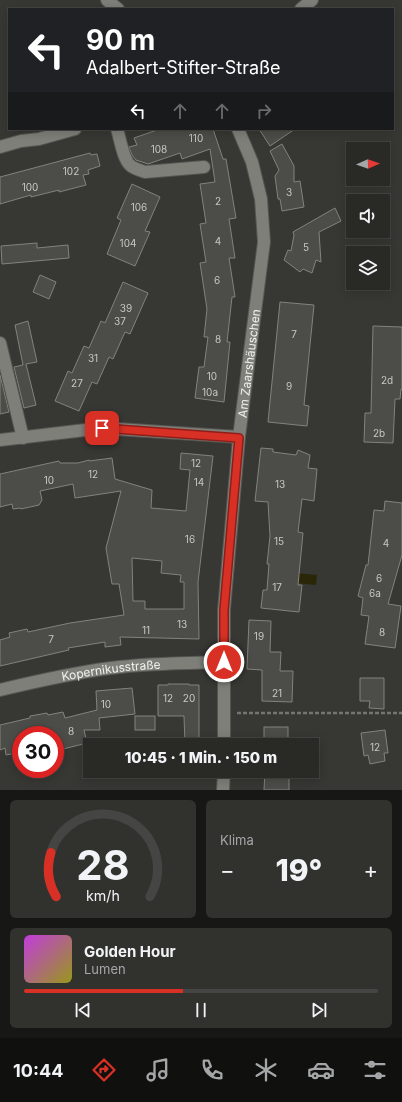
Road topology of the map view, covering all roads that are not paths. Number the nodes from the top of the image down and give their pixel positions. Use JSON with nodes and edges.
{"nodes":[{"id":1,"x":107,"y":0,"type":"edge"},
{"id":2,"x":312,"y":0,"type":"edge"},
{"id":3,"x":117,"y":8,"type":"edge"},
{"id":4,"x":303,"y":8,"type":"edge"},
{"id":5,"x":71,"y":130,"type":"edge"},
{"id":6,"x":117,"y":130,"type":"edge"},
{"id":7,"x":238,"y":130,"type":"edge"},
{"id":8,"x":0,"y":147,"type":"edge"},
{"id":9,"x":204,"y":167,"type":"dead end"},
{"id":10,"x":0,"y":343,"type":"edge"},
{"id":11,"x":23,"y":438,"type":"junction"},
{"id":12,"x":239,"y":438,"type":"junction"},
{"id":13,"x":0,"y":440,"type":"edge"},
{"id":14,"x":224,"y":662,"type":"junction"},
{"id":15,"x":0,"y":690,"type":"edge"},
{"id":16,"x":224,"y":738,"type":"edge"},
{"id":17,"x":224,"y":778,"type":"edge"},
{"id":18,"x":224,"y":790,"type":"edge"}],
"edges":[{"from":1,"to":3,"type":"street"},
{"from":2,"to":4,"type":"street"},
{"from":5,"to":8,"type":"street"},
{"from":6,"to":9,"type":"street"},
{"from":7,"to":12,"type":"street","name":"Am Zaarshäuschen"},
{"from":10,"to":11,"type":"street"},
{"from":11,"to":12,"type":"street"},
{"from":11,"to":13,"type":"street"},
{"from":12,"to":14,"type":"street","name":"Am Zaarshäuschen"},
{"from":14,"to":15,"type":"street","name":"Kopernikusstraße"},
{"from":14,"to":16,"type":"street","name":"Am Zaarshäuschen"},
{"from":17,"to":18,"type":"street"}]}
